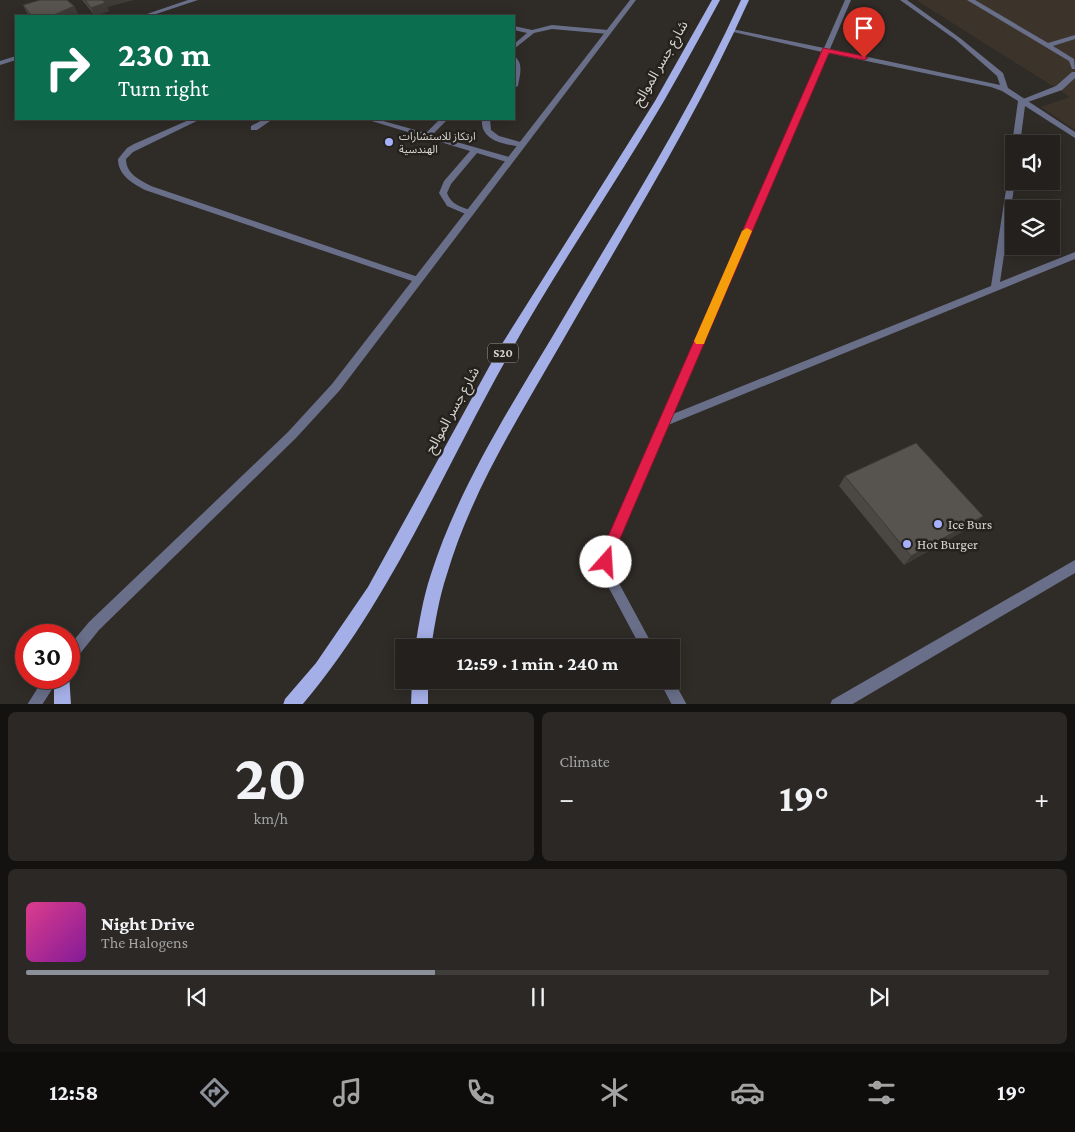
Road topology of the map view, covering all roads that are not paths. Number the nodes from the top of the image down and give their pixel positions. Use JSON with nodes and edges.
{"nodes":[{"id":1,"x":195,"y":0,"type":"edge"},
{"id":2,"x":633,"y":0,"type":"edge"},
{"id":3,"x":716,"y":0,"type":"edge"},
{"id":4,"x":745,"y":0,"type":"edge"},
{"id":5,"x":848,"y":0,"type":"edge"},
{"id":6,"x":902,"y":0,"type":"edge"},
{"id":7,"x":970,"y":0,"type":"edge"},
{"id":8,"x":176,"y":3,"type":"edge"},
{"id":9,"x":146,"y":15,"type":"edge"},
{"id":10,"x":515,"y":28,"type":"edge"},
{"id":11,"x":732,"y":31,"type":"junction"},
{"id":12,"x":532,"y":32,"type":"junction"},
{"id":13,"x":608,"y":32,"type":"junction"},
{"id":14,"x":1075,"y":37,"type":"edge"},
{"id":15,"x":1048,"y":45,"type":"junction"},
{"id":16,"x":515,"y":46,"type":"edge"},
{"id":17,"x":826,"y":50,"type":"junction"},
{"id":18,"x":15,"y":58,"type":"edge"},
{"id":19,"x":515,"y":61,"type":"edge"},
{"id":20,"x":0,"y":63,"type":"edge"},
{"id":21,"x":1075,"y":67,"type":"edge"},
{"id":22,"x":1075,"y":74,"type":"edge"},
{"id":23,"x":515,"y":83,"type":"edge"},
{"id":24,"x":1005,"y":89,"type":"junction"},
{"id":25,"x":1022,"y":101,"type":"junction"},
{"id":26,"x":195,"y":120,"type":"edge"},
{"id":27,"x":267,"y":120,"type":"edge"},
{"id":28,"x":372,"y":120,"type":"edge"},
{"id":29,"x":443,"y":120,"type":"edge"},
{"id":30,"x":486,"y":120,"type":"edge"},
{"id":31,"x":254,"y":128,"type":"dead end"},
{"id":32,"x":1017,"y":135,"type":"edge"},
{"id":33,"x":427,"y":136,"type":"junction"},
{"id":34,"x":1075,"y":136,"type":"edge"},
{"id":35,"x":521,"y":146,"type":"junction"},
{"id":36,"x":475,"y":150,"type":"junction"},
{"id":37,"x":510,"y":160,"type":"junction"},
{"id":38,"x":1010,"y":190,"type":"edge"},
{"id":39,"x":470,"y":213,"type":"junction"},
{"id":40,"x":1075,"y":255,"type":"edge"},
{"id":41,"x":418,"y":280,"type":"junction"},
{"id":42,"x":995,"y":287,"type":"junction"},
{"id":43,"x":665,"y":422,"type":"junction"},
{"id":44,"x":1075,"y":566,"type":"edge"},
{"id":45,"x":425,"y":639,"type":"edge"},
{"id":46,"x":643,"y":639,"type":"edge"},
{"id":47,"x":80,"y":643,"type":"edge"},
{"id":48,"x":44,"y":689,"type":"edge"},
{"id":49,"x":62,"y":689,"type":"edge"},
{"id":50,"x":420,"y":689,"type":"edge"},
{"id":51,"x":671,"y":689,"type":"edge"},
{"id":52,"x":34,"y":704,"type":"edge"},
{"id":53,"x":63,"y":704,"type":"edge"},
{"id":54,"x":291,"y":704,"type":"edge"},
{"id":55,"x":419,"y":704,"type":"edge"},
{"id":56,"x":680,"y":704,"type":"edge"},
{"id":57,"x":837,"y":704,"type":"edge"}],
"edges":[{"from":1,"to":8,"type":"street"},
{"from":2,"to":13,"type":"street"},
{"from":3,"to":54,"type":"main road","name":"شارع جسر الموالح","number":"S20"},
{"from":4,"to":11,"type":"main road"},
{"from":5,"to":17,"type":"street"},
{"from":6,"to":24,"type":"street"},
{"from":7,"to":15,"type":"street"},
{"from":8,"to":9,"type":"street"},
{"from":10,"to":12,"type":"street"},
{"from":11,"to":17,"type":"street"},
{"from":11,"to":45,"type":"main road"},
{"from":12,"to":13,"type":"street"},
{"from":12,"to":16,"type":"street"},
{"from":13,"to":35,"type":"street"},
{"from":14,"to":15,"type":"street"},
{"from":15,"to":21,"type":"street"},
{"from":17,"to":24,"type":"street"},
{"from":17,"to":43,"type":"street"},
{"from":18,"to":20,"type":"street"},
{"from":19,"to":23,"type":"street"},
{"from":22,"to":25,"type":"street"},
{"from":24,"to":25,"type":"street"},
{"from":25,"to":32,"type":"street"},
{"from":25,"to":34,"type":"street"},
{"from":26,"to":41,"type":"street"},
{"from":27,"to":31,"type":"street"},
{"from":28,"to":33,"type":"street"},
{"from":29,"to":33,"type":"street"},
{"from":30,"to":35,"type":"street"},
{"from":33,"to":36,"type":"street"},
{"from":35,"to":37,"type":"street"},
{"from":36,"to":37,"type":"street"},
{"from":36,"to":39,"type":"street"},
{"from":37,"to":39,"type":"street"},
{"from":38,"to":42,"type":"street"},
{"from":39,"to":41,"type":"street"},
{"from":40,"to":42,"type":"street"},
{"from":41,"to":47,"type":"street"},
{"from":42,"to":43,"type":"street"},
{"from":43,"to":46,"type":"street"},
{"from":44,"to":57,"type":"street"},
{"from":48,"to":52,"type":"street"},
{"from":49,"to":53,"type":"main road"},
{"from":50,"to":55,"type":"main road"},
{"from":51,"to":56,"type":"street"}]}
